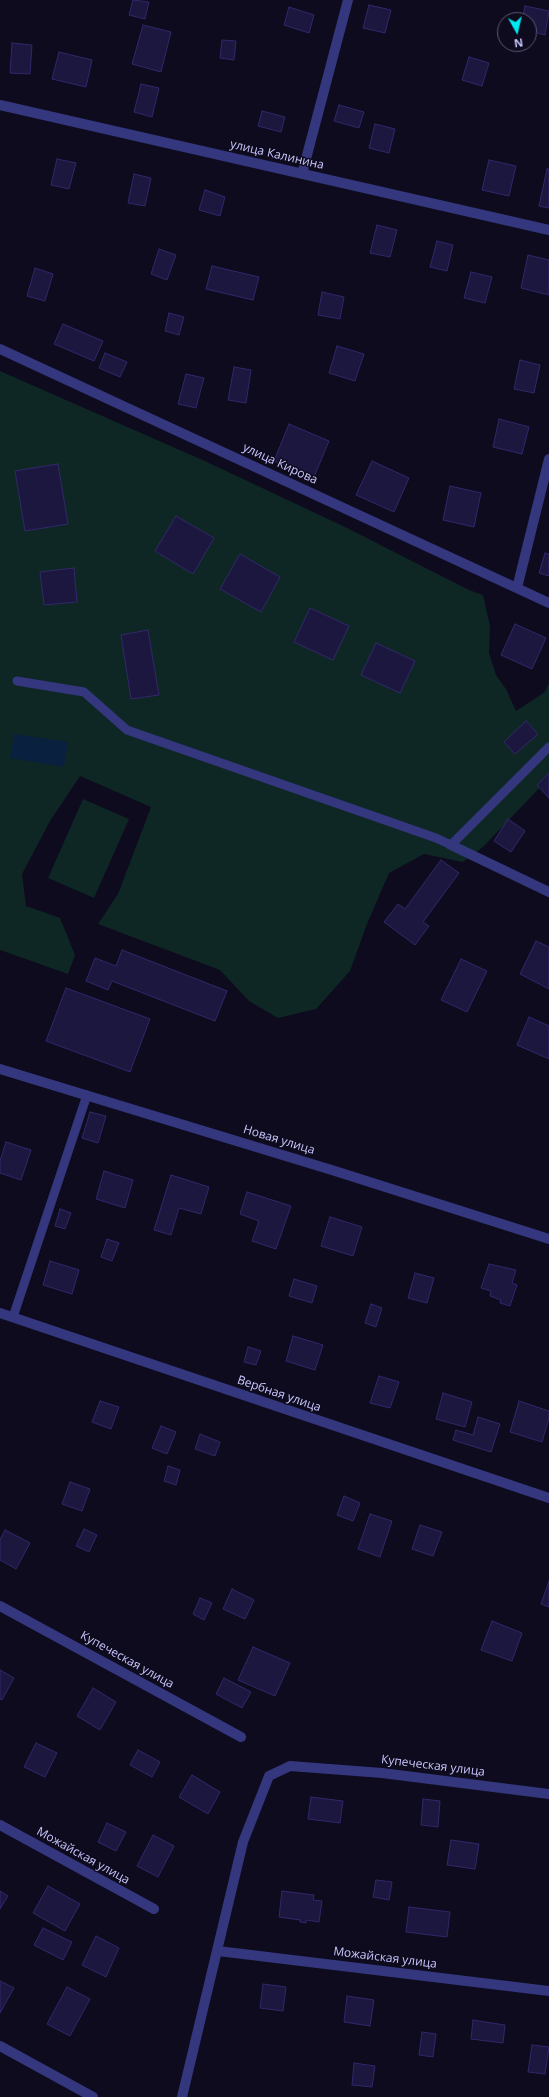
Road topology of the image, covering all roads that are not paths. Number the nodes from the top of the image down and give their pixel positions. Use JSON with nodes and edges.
{"nodes":[{"id":1,"x":348,"y":0,"type":"edge"},
{"id":2,"x":0,"y":105,"type":"edge"},
{"id":3,"x":302,"y":174,"type":"junction"},
{"id":4,"x":549,"y":230,"type":"edge"},
{"id":5,"x":0,"y":350,"type":"edge"},
{"id":6,"x":549,"y":459,"type":"edge"},
{"id":7,"x":517,"y":588,"type":"junction"},
{"id":8,"x":549,"y":603,"type":"edge"},
{"id":9,"x":17,"y":681,"type":"dead end"},
{"id":10,"x":549,"y":747,"type":"edge"},
{"id":11,"x":451,"y":845,"type":"junction"},
{"id":12,"x":549,"y":892,"type":"edge"},
{"id":13,"x":0,"y":1069,"type":"edge"},
{"id":14,"x":87,"y":1095,"type":"junction"},
{"id":15,"x":549,"y":1239,"type":"edge"},
{"id":16,"x":0,"y":1313,"type":"edge"},
{"id":17,"x":13,"y":1317,"type":"junction"},
{"id":18,"x":549,"y":1498,"type":"edge"},
{"id":19,"x":0,"y":1606,"type":"edge"},
{"id":20,"x":241,"y":1737,"type":"dead end"},
{"id":21,"x":549,"y":1794,"type":"edge"},
{"id":22,"x":0,"y":1825,"type":"edge"},
{"id":23,"x":154,"y":1909,"type":"dead end"},
{"id":24,"x":218,"y":1951,"type":"junction"},
{"id":25,"x":549,"y":1992,"type":"edge"},
{"id":26,"x":0,"y":2046,"type":"edge"},
{"id":27,"x":93,"y":2097,"type":"edge"},
{"id":28,"x":182,"y":2097,"type":"edge"}],
"edges":[{"from":1,"to":3,"type":"street"},
{"from":2,"to":3,"type":"street","name":"улица Калинина"},
{"from":3,"to":4,"type":"street","name":"улица Калинина"},
{"from":5,"to":7,"type":"street","name":"улица Кирова"},
{"from":6,"to":7,"type":"street"},
{"from":7,"to":8,"type":"street","name":"улица Кирова"},
{"from":9,"to":11,"type":"lane"},
{"from":10,"to":11,"type":"lane"},
{"from":11,"to":12,"type":"street"},
{"from":13,"to":14,"type":"street","name":"Новая улица"},
{"from":14,"to":15,"type":"street","name":"Новая улица"},
{"from":14,"to":17,"type":"lane"},
{"from":16,"to":17,"type":"street","name":"Вербная улица"},
{"from":17,"to":18,"type":"street","name":"Вербная улица"},
{"from":19,"to":20,"type":"street","name":"Купеческая улица"},
{"from":21,"to":24,"type":"street","name":"Купеческая улица"},
{"from":22,"to":23,"type":"street","name":"Можайская улица"},
{"from":24,"to":25,"type":"street","name":"Можайская улица"},
{"from":24,"to":28,"type":"street"},
{"from":26,"to":27,"type":"street"}]}
